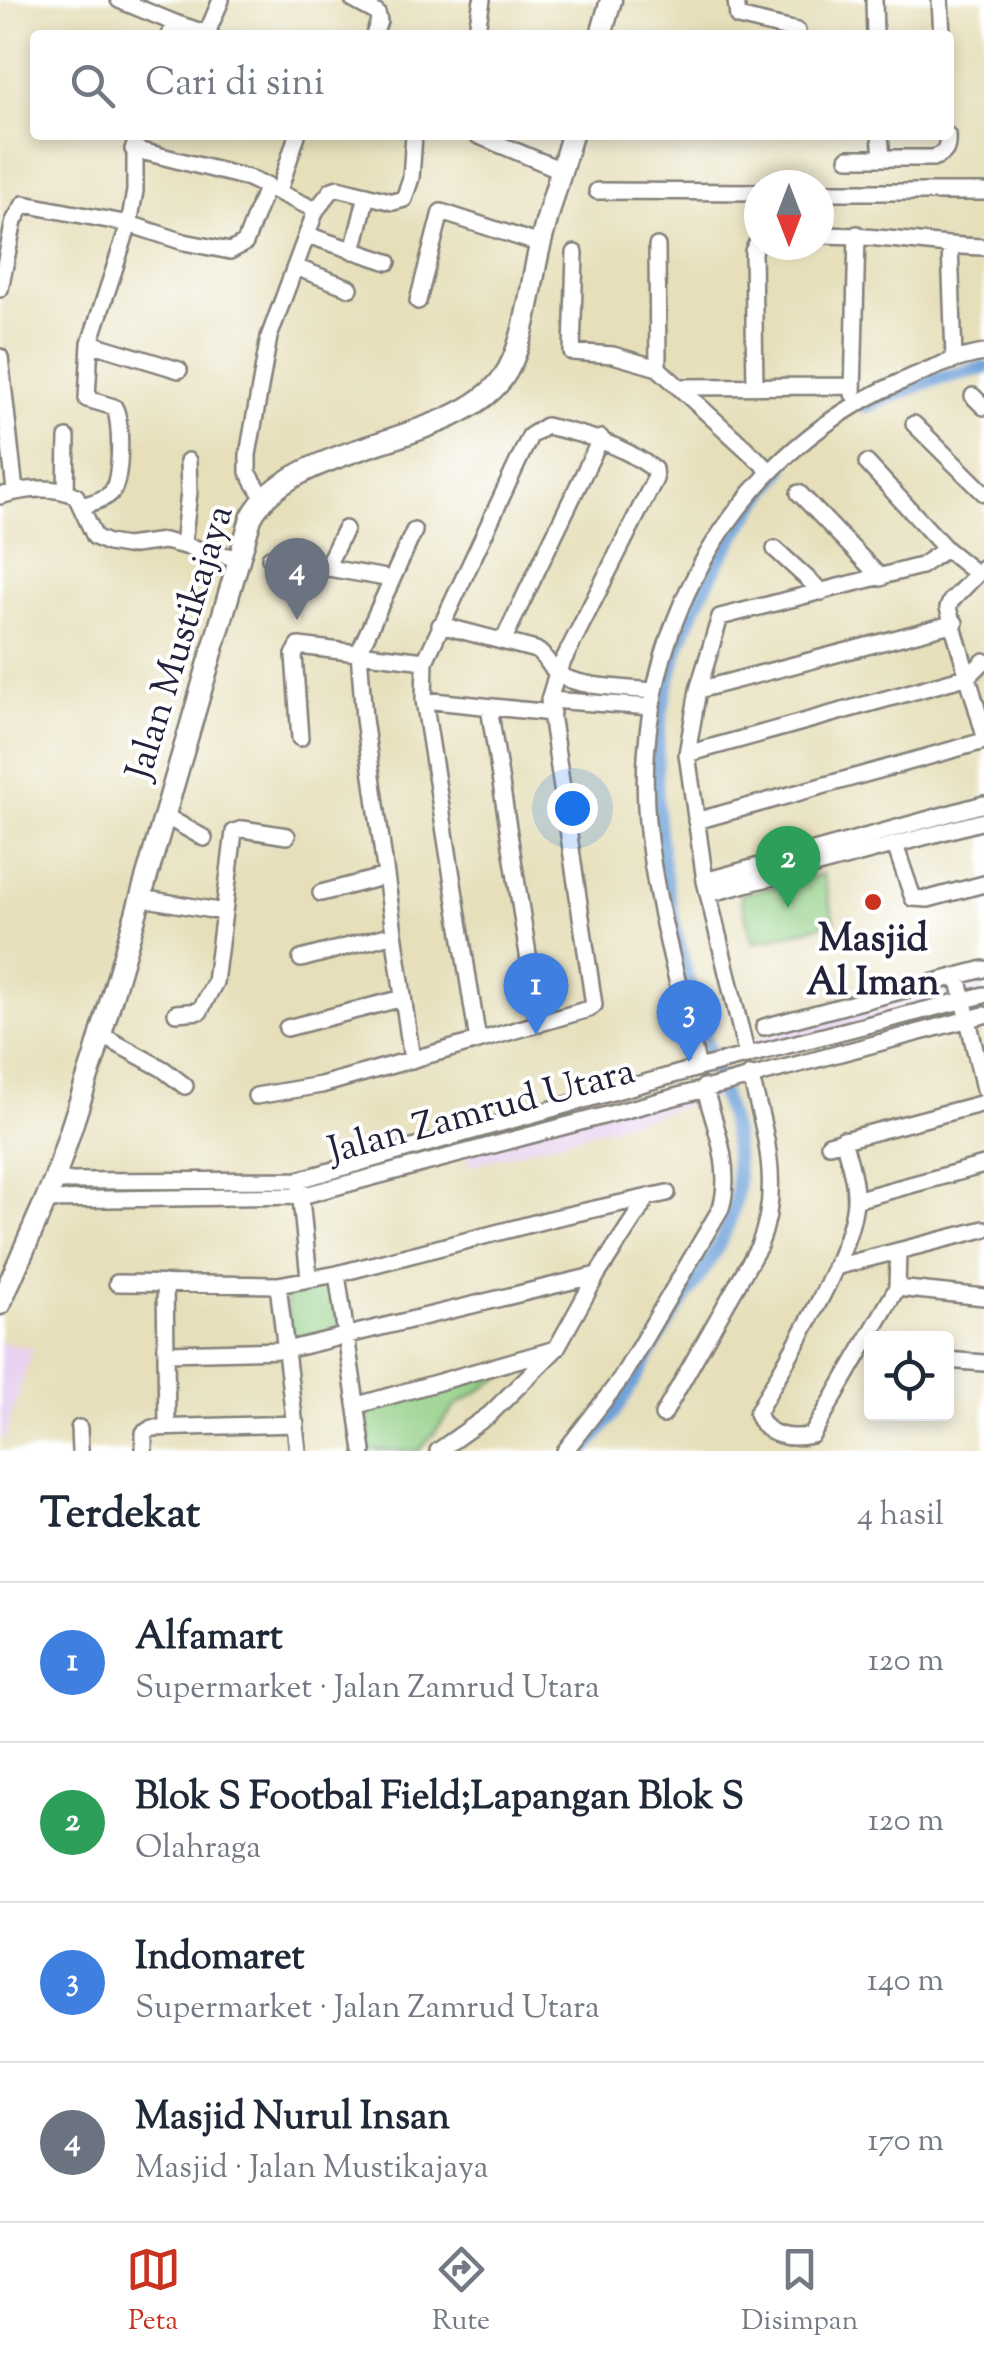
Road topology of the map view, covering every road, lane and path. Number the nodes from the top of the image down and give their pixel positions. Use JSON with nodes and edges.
{"nodes":[{"id":1,"x":120,"y":0,"type":"edge"},
{"id":2,"x":221,"y":0,"type":"edge"},
{"id":3,"x":354,"y":0,"type":"edge"},
{"id":4,"x":482,"y":0,"type":"edge"},
{"id":5,"x":610,"y":0,"type":"edge"},
{"id":6,"x":736,"y":0,"type":"edge"},
{"id":7,"x":874,"y":0,"type":"edge"},
{"id":8,"x":940,"y":0,"type":"edge"},
{"id":9,"x":172,"y":29,"type":"edge"},
{"id":10,"x":210,"y":30,"type":"edge"},
{"id":11,"x":376,"y":30,"type":"edge"},
{"id":12,"x":477,"y":30,"type":"edge"},
{"id":13,"x":601,"y":30,"type":"edge"},
{"id":14,"x":793,"y":30,"type":"edge"},
{"id":15,"x":875,"y":30,"type":"edge"},
{"id":16,"x":942,"y":30,"type":"edge"},
{"id":17,"x":294,"y":140,"type":"edge"},
{"id":18,"x":414,"y":140,"type":"edge"},
{"id":19,"x":489,"y":140,"type":"edge"},
{"id":20,"x":571,"y":140,"type":"edge"},
{"id":21,"x":880,"y":140,"type":"edge"},
{"id":22,"x":947,"y":140,"type":"edge"},
{"id":23,"x":134,"y":142,"type":"edge"},
{"id":24,"x":882,"y":157,"type":"junction"},
{"id":25,"x":848,"y":158,"type":"dead end"},
{"id":26,"x":562,"y":170,"type":"junction"},
{"id":27,"x":273,"y":188,"type":"junction"},
{"id":28,"x":596,"y":191,"type":"dead end"},
{"id":29,"x":744,"y":192,"type":"edge"},
{"id":30,"x":834,"y":192,"type":"edge"},
{"id":31,"x":984,"y":192,"type":"edge"},
{"id":32,"x":367,"y":196,"type":"junction"},
{"id":33,"x":316,"y":210,"type":"junction"},
{"id":34,"x":130,"y":224,"type":"junction"},
{"id":35,"x":857,"y":234,"type":"junction"},
{"id":36,"x":307,"y":235,"type":"junction"},
{"id":37,"x":834,"y":235,"type":"edge"},
{"id":38,"x":540,"y":244,"type":"junction"},
{"id":39,"x":657,"y":246,"type":"dead end"},
{"id":40,"x":950,"y":246,"type":"junction"},
{"id":41,"x":984,"y":247,"type":"edge"},
{"id":42,"x":353,"y":251,"type":"junction"},
{"id":43,"x":575,"y":253,"type":"dead end"},
{"id":44,"x":754,"y":260,"type":"edge"},
{"id":45,"x":388,"y":262,"type":"dead end"},
{"id":46,"x":295,"y":268,"type":"junction"},
{"id":47,"x":350,"y":288,"type":"dead end"},
{"id":48,"x":0,"y":289,"type":"edge"},
{"id":49,"x":418,"y":301,"type":"dead end"},
{"id":50,"x":90,"y":343,"type":"junction"},
{"id":51,"x":984,"y":353,"type":"edge"},
{"id":52,"x":0,"y":358,"type":"edge"},
{"id":53,"x":954,"y":358,"type":"junction"},
{"id":54,"x":658,"y":368,"type":"junction"},
{"id":55,"x":179,"y":370,"type":"dead end"},
{"id":56,"x":755,"y":386,"type":"junction"},
{"id":57,"x":678,"y":387,"type":"junction"},
{"id":58,"x":853,"y":394,"type":"junction"},
{"id":59,"x":914,"y":424,"type":"dead end"},
{"id":60,"x":67,"y":438,"type":"dead end"},
{"id":61,"x":601,"y":438,"type":"junction"},
{"id":62,"x":188,"y":461,"type":"dead end"},
{"id":63,"x":866,"y":463,"type":"dead end"},
{"id":64,"x":768,"y":470,"type":"junction"},
{"id":65,"x":66,"y":491,"type":"junction"},
{"id":66,"x":799,"y":493,"type":"dead end"},
{"id":67,"x":984,"y":493,"type":"edge"},
{"id":68,"x":8,"y":494,"type":"edge"},
{"id":69,"x":264,"y":499,"type":"junction"},
{"id":70,"x":82,"y":506,"type":"junction"},
{"id":71,"x":344,"y":529,"type":"dead end"},
{"id":72,"x":414,"y":531,"type":"dead end"},
{"id":73,"x":183,"y":545,"type":"junction"},
{"id":74,"x":776,"y":548,"type":"dead end"},
{"id":75,"x":946,"y":548,"type":"junction"},
{"id":76,"x":270,"y":558,"type":"dead end"},
{"id":77,"x":240,"y":559,"type":"junction"},
{"id":78,"x":326,"y":568,"type":"junction"},
{"id":79,"x":981,"y":571,"type":"edge"},
{"id":80,"x":881,"y":578,"type":"junction"},
{"id":81,"x":392,"y":579,"type":"junction"},
{"id":82,"x":822,"y":592,"type":"junction"},
{"id":83,"x":955,"y":623,"type":"junction"},
{"id":84,"x":440,"y":625,"type":"junction"},
{"id":85,"x":503,"y":641,"type":"junction"},
{"id":86,"x":358,"y":652,"type":"junction"},
{"id":87,"x":425,"y":661,"type":"junction"},
{"id":88,"x":984,"y":661,"type":"edge"},
{"id":89,"x":557,"y":673,"type":"junction"},
{"id":90,"x":970,"y":676,"type":"junction"},
{"id":91,"x":698,"y":690,"type":"junction"},
{"id":92,"x":652,"y":699,"type":"junction"},
{"id":93,"x":424,"y":700,"type":"junction"},
{"id":94,"x":489,"y":707,"type":"junction"},
{"id":95,"x":550,"y":707,"type":"junction"},
{"id":96,"x":984,"y":737,"type":"edge"},
{"id":97,"x":300,"y":738,"type":"dead end"},
{"id":98,"x":687,"y":754,"type":"junction"},
{"id":99,"x":984,"y":804,"type":"edge"},
{"id":100,"x":165,"y":816,"type":"junction"},
{"id":101,"x":696,"y":820,"type":"junction"},
{"id":102,"x":984,"y":821,"type":"edge"},
{"id":103,"x":287,"y":836,"type":"dead end"},
{"id":104,"x":204,"y":838,"type":"dead end"},
{"id":105,"x":895,"y":844,"type":"junction"},
{"id":106,"x":386,"y":876,"type":"junction"},
{"id":107,"x":984,"y":884,"type":"edge"},
{"id":108,"x":707,"y":888,"type":"junction"},
{"id":109,"x":321,"y":893,"type":"dead end"},
{"id":110,"x":140,"y":898,"type":"junction"},
{"id":111,"x":224,"y":912,"type":"junction"},
{"id":112,"x":394,"y":934,"type":"junction"},
{"id":113,"x":301,"y":959,"type":"dead end"},
{"id":114,"x":984,"y":969,"type":"edge"},
{"id":115,"x":958,"y":976,"type":"junction"},
{"id":116,"x":984,"y":995,"type":"edge"},
{"id":117,"x":403,"y":998,"type":"junction"},
{"id":118,"x":964,"y":1001,"type":"junction"},
{"id":119,"x":176,"y":1013,"type":"dead end"},
{"id":120,"x":976,"y":1017,"type":"edge"},
{"id":121,"x":539,"y":1024,"type":"junction"},
{"id":122,"x":764,"y":1026,"type":"dead end"},
{"id":123,"x":287,"y":1028,"type":"dead end"},
{"id":124,"x":101,"y":1035,"type":"junction"},
{"id":125,"x":478,"y":1041,"type":"junction"},
{"id":126,"x":745,"y":1057,"type":"junction"},
{"id":127,"x":412,"y":1060,"type":"junction"},
{"id":128,"x":702,"y":1067,"type":"junction"},
{"id":129,"x":749,"y":1076,"type":"junction"},
{"id":130,"x":185,"y":1086,"type":"dead end"},
{"id":131,"x":706,"y":1086,"type":"junction"},
{"id":132,"x":984,"y":1089,"type":"edge"},
{"id":133,"x":256,"y":1096,"type":"dead end"},
{"id":134,"x":984,"y":1102,"type":"edge"},
{"id":135,"x":984,"y":1165,"type":"edge"},
{"id":136,"x":148,"y":1181,"type":"junction"},
{"id":137,"x":299,"y":1188,"type":"junction"},
{"id":138,"x":50,"y":1191,"type":"junction"},
{"id":139,"x":667,"y":1193,"type":"dead end"},
{"id":140,"x":648,"y":1198,"type":"junction"},
{"id":141,"x":148,"y":1200,"type":"junction"},
{"id":142,"x":855,"y":1200,"type":"junction"},
{"id":143,"x":984,"y":1229,"type":"edge"},
{"id":144,"x":898,"y":1252,"type":"junction"},
{"id":145,"x":835,"y":1267,"type":"junction"},
{"id":146,"x":337,"y":1274,"type":"junction"},
{"id":147,"x":596,"y":1276,"type":"junction"},
{"id":148,"x":309,"y":1278,"type":"junction"},
{"id":149,"x":116,"y":1282,"type":"dead end"},
{"id":150,"x":165,"y":1283,"type":"junction"},
{"id":151,"x":278,"y":1285,"type":"junction"},
{"id":152,"x":896,"y":1288,"type":"junction"},
{"id":153,"x":984,"y":1297,"type":"edge"},
{"id":154,"x":0,"y":1304,"type":"edge"},
{"id":155,"x":875,"y":1331,"type":"edge"},
{"id":156,"x":348,"y":1337,"type":"junction"},
{"id":157,"x":556,"y":1349,"type":"junction"},
{"id":158,"x":286,"y":1350,"type":"junction"},
{"id":159,"x":166,"y":1353,"type":"junction"},
{"id":160,"x":864,"y":1354,"type":"edge"},
{"id":161,"x":954,"y":1361,"type":"edge"},
{"id":162,"x":984,"y":1363,"type":"edge"},
{"id":163,"x":358,"y":1404,"type":"junction"},
{"id":164,"x":664,"y":1415,"type":"dead end"},
{"id":165,"x":296,"y":1424,"type":"junction"},
{"id":166,"x":167,"y":1426,"type":"junction"},
{"id":167,"x":79,"y":1428,"type":"dead end"},
{"id":168,"x":80,"y":1451,"type":"edge"},
{"id":169,"x":144,"y":1451,"type":"edge"},
{"id":170,"x":298,"y":1451,"type":"edge"},
{"id":171,"x":363,"y":1451,"type":"edge"},
{"id":172,"x":438,"y":1451,"type":"edge"},
{"id":173,"x":564,"y":1451,"type":"edge"}],
"edges":[{"from":1,"to":9,"type":"street"},
{"from":2,"to":10,"type":"street"},
{"from":3,"to":11,"type":"street"},
{"from":4,"to":12,"type":"street"},
{"from":5,"to":13,"type":"main road"},
{"from":6,"to":14,"type":"street"},
{"from":7,"to":15,"type":"street"},
{"from":8,"to":16,"type":"street"},
{"from":17,"to":27,"type":"street"},
{"from":18,"to":32,"type":"street"},
{"from":19,"to":26,"type":"street"},
{"from":20,"to":26,"type":"main road","name":"Jalan Mustikajaya"},
{"from":21,"to":24,"type":"street"},
{"from":22,"to":24,"type":"street"},
{"from":23,"to":27,"type":"street"},
{"from":23,"to":34,"type":"street"},
{"from":24,"to":25,"type":"street"},
{"from":26,"to":38,"type":"main road","name":"Jalan Mustikajaya"},
{"from":27,"to":33,"type":"street"},
{"from":27,"to":34,"type":"street"},
{"from":28,"to":29,"type":"street"},
{"from":30,"to":31,"type":"street"},
{"from":32,"to":33,"type":"street"},
{"from":32,"to":42,"type":"street"},
{"from":33,"to":36,"type":"street"},
{"from":34,"to":48,"type":"street"},
{"from":34,"to":50,"type":"street"},
{"from":35,"to":37,"type":"street"},
{"from":35,"to":40,"type":"street"},
{"from":35,"to":58,"type":"street"},
{"from":36,"to":42,"type":"street"},
{"from":36,"to":46,"type":"street"},
{"from":38,"to":49,"type":"street"},
{"from":38,"to":69,"type":"main road","name":"Jalan Mustikajaya"},
{"from":39,"to":54,"type":"street"},
{"from":40,"to":41,"type":"street"},
{"from":40,"to":53,"type":"street"},
{"from":42,"to":45,"type":"street"},
{"from":43,"to":54,"type":"street"},
{"from":44,"to":56,"type":"street"},
{"from":46,"to":47,"type":"street"},
{"from":46,"to":69,"type":"street"},
{"from":50,"to":55,"type":"street"},
{"from":50,"to":70,"type":"street"},
{"from":51,"to":53,"type":"street"},
{"from":52,"to":68,"type":"street"},
{"from":53,"to":58,"type":"street"},
{"from":54,"to":57,"type":"street"},
{"from":56,"to":57,"type":"street"},
{"from":56,"to":58,"type":"street"},
{"from":57,"to":64,"type":"street"},
{"from":58,"to":64,"type":"street"},
{"from":59,"to":67,"type":"street"},
{"from":60,"to":65,"type":"street"},
{"from":61,"to":84,"type":"street"},
{"from":61,"to":85,"type":"street"},
{"from":61,"to":89,"type":"street"},
{"from":62,"to":73,"type":"street"},
{"from":63,"to":75,"type":"street"},
{"from":64,"to":92,"type":"street"},
{"from":65,"to":68,"type":"street"},
{"from":65,"to":70,"type":"street"},
{"from":66,"to":80,"type":"street"},
{"from":69,"to":77,"type":"main road","name":"Jalan Mustikajaya"},
{"from":70,"to":73,"type":"street"},
{"from":71,"to":78,"type":"street"},
{"from":72,"to":81,"type":"street"},
{"from":73,"to":77,"type":"street"},
{"from":74,"to":82,"type":"street"},
{"from":75,"to":79,"type":"street"},
{"from":75,"to":80,"type":"street"},
{"from":76,"to":78,"type":"street"},
{"from":77,"to":100,"type":"main road","name":"Jalan Mustikajaya"},
{"from":78,"to":81,"type":"street"},
{"from":79,"to":83,"type":"street"},
{"from":80,"to":82,"type":"street"},
{"from":81,"to":86,"type":"street"},
{"from":82,"to":91,"type":"street"},
{"from":83,"to":90,"type":"street"},
{"from":83,"to":91,"type":"street"},
{"from":84,"to":85,"type":"street"},
{"from":84,"to":87,"type":"street"},
{"from":85,"to":89,"type":"street"},
{"from":86,"to":87,"type":"street"},
{"from":86,"to":97,"type":"street"},
{"from":86,"to":106,"type":"street"},
{"from":87,"to":93,"type":"street"},
{"from":88,"to":90,"type":"street"},
{"from":89,"to":92,"type":"street"},
{"from":89,"to":95,"type":"street"},
{"from":90,"to":96,"type":"street"},
{"from":90,"to":98,"type":"street"},
{"from":91,"to":98,"type":"street"},
{"from":92,"to":95,"type":"street"},
{"from":92,"to":128,"type":"street"},
{"from":93,"to":94,"type":"street"},
{"from":93,"to":125,"type":"street"},
{"from":94,"to":95,"type":"street"},
{"from":94,"to":121,"type":"street"},
{"from":95,"to":121,"type":"street"},
{"from":96,"to":101,"type":"street"},
{"from":98,"to":101,"type":"street"},
{"from":99,"to":108,"type":"street"},
{"from":100,"to":104,"type":"street"},
{"from":100,"to":110,"type":"main road","name":"Jalan Mustikajaya"},
{"from":101,"to":108,"type":"street"},
{"from":102,"to":105,"type":"street"},
{"from":103,"to":111,"type":"street"},
{"from":105,"to":107,"type":"street"},
{"from":105,"to":108,"type":"street"},
{"from":106,"to":109,"type":"street"},
{"from":106,"to":112,"type":"street"},
{"from":108,"to":126,"type":"street"},
{"from":110,"to":111,"type":"street"},
{"from":110,"to":124,"type":"main road","name":"Jalan Mustikajaya"},
{"from":111,"to":119,"type":"street"},
{"from":112,"to":113,"type":"street"},
{"from":112,"to":117,"type":"street"},
{"from":114,"to":115,"type":"street"},
{"from":115,"to":118,"type":"street"},
{"from":115,"to":122,"type":"street"},
{"from":116,"to":118,"type":"street","name":"Jalan Zamrud Utara"},
{"from":117,"to":123,"type":"street"},
{"from":117,"to":127,"type":"street"},
{"from":118,"to":120,"type":"street"},
{"from":118,"to":126,"type":"street","name":"Jalan Zamrud Utara"},
{"from":120,"to":129,"type":"street","name":"Jalan Zamrud Utara"},
{"from":120,"to":132,"type":"street"},
{"from":121,"to":125,"type":"street"},
{"from":124,"to":130,"type":"street"},
{"from":124,"to":138,"type":"main road","name":"Jalan Mustikajaya"},
{"from":125,"to":127,"type":"street"},
{"from":126,"to":128,"type":"street","name":"Jalan Zamrud Utara"},
{"from":127,"to":133,"type":"street"},
{"from":128,"to":137,"type":"street","name":"Jalan Zamrud Utara"},
{"from":129,"to":131,"type":"street","name":"Jalan Zamrud Utara"},
{"from":129,"to":164,"type":"street"},
{"from":131,"to":137,"type":"street","name":"Jalan Zamrud Utara"},
{"from":131,"to":173,"type":"street"},
{"from":134,"to":142,"type":"street"},
{"from":135,"to":142,"type":"street"},
{"from":136,"to":137,"type":"street","name":"Jalan Zamrud Utara"},
{"from":136,"to":138,"type":"street","name":"Jalan Zamrud Utara"},
{"from":136,"to":141,"type":"street"},
{"from":137,"to":141,"type":"street","name":"Jalan Zamrud Utara"},
{"from":137,"to":148,"type":"street"},
{"from":138,"to":141,"type":"street","name":"Jalan Zamrud Utara"},
{"from":138,"to":154,"type":"main road","name":"Jalan Mustikajaya"},
{"from":139,"to":140,"type":"street"},
{"from":140,"to":146,"type":"street"},
{"from":140,"to":147,"type":"street"},
{"from":142,"to":145,"type":"street"},
{"from":143,"to":144,"type":"street"},
{"from":144,"to":145,"type":"street"},
{"from":144,"to":152,"type":"street"},
{"from":145,"to":160,"type":"street"},
{"from":146,"to":148,"type":"street"},
{"from":146,"to":156,"type":"street"},
{"from":147,"to":156,"type":"street"},
{"from":147,"to":157,"type":"street"},
{"from":148,"to":151,"type":"street"},
{"from":149,"to":150,"type":"street"},
{"from":150,"to":151,"type":"street"},
{"from":150,"to":159,"type":"street"},
{"from":151,"to":158,"type":"street"},
{"from":152,"to":153,"type":"street"},
{"from":152,"to":155,"type":"street"},
{"from":156,"to":158,"type":"street"},
{"from":156,"to":163,"type":"street"},
{"from":157,"to":163,"type":"street"},
{"from":157,"to":172,"type":"street"},
{"from":158,"to":159,"type":"street"},
{"from":158,"to":165,"type":"street"},
{"from":159,"to":166,"type":"street"},
{"from":161,"to":162,"type":"street"},
{"from":163,"to":171,"type":"street"},
{"from":165,"to":166,"type":"street"},
{"from":165,"to":170,"type":"street"},
{"from":166,"to":169,"type":"street"},
{"from":167,"to":168,"type":"street"}]}
